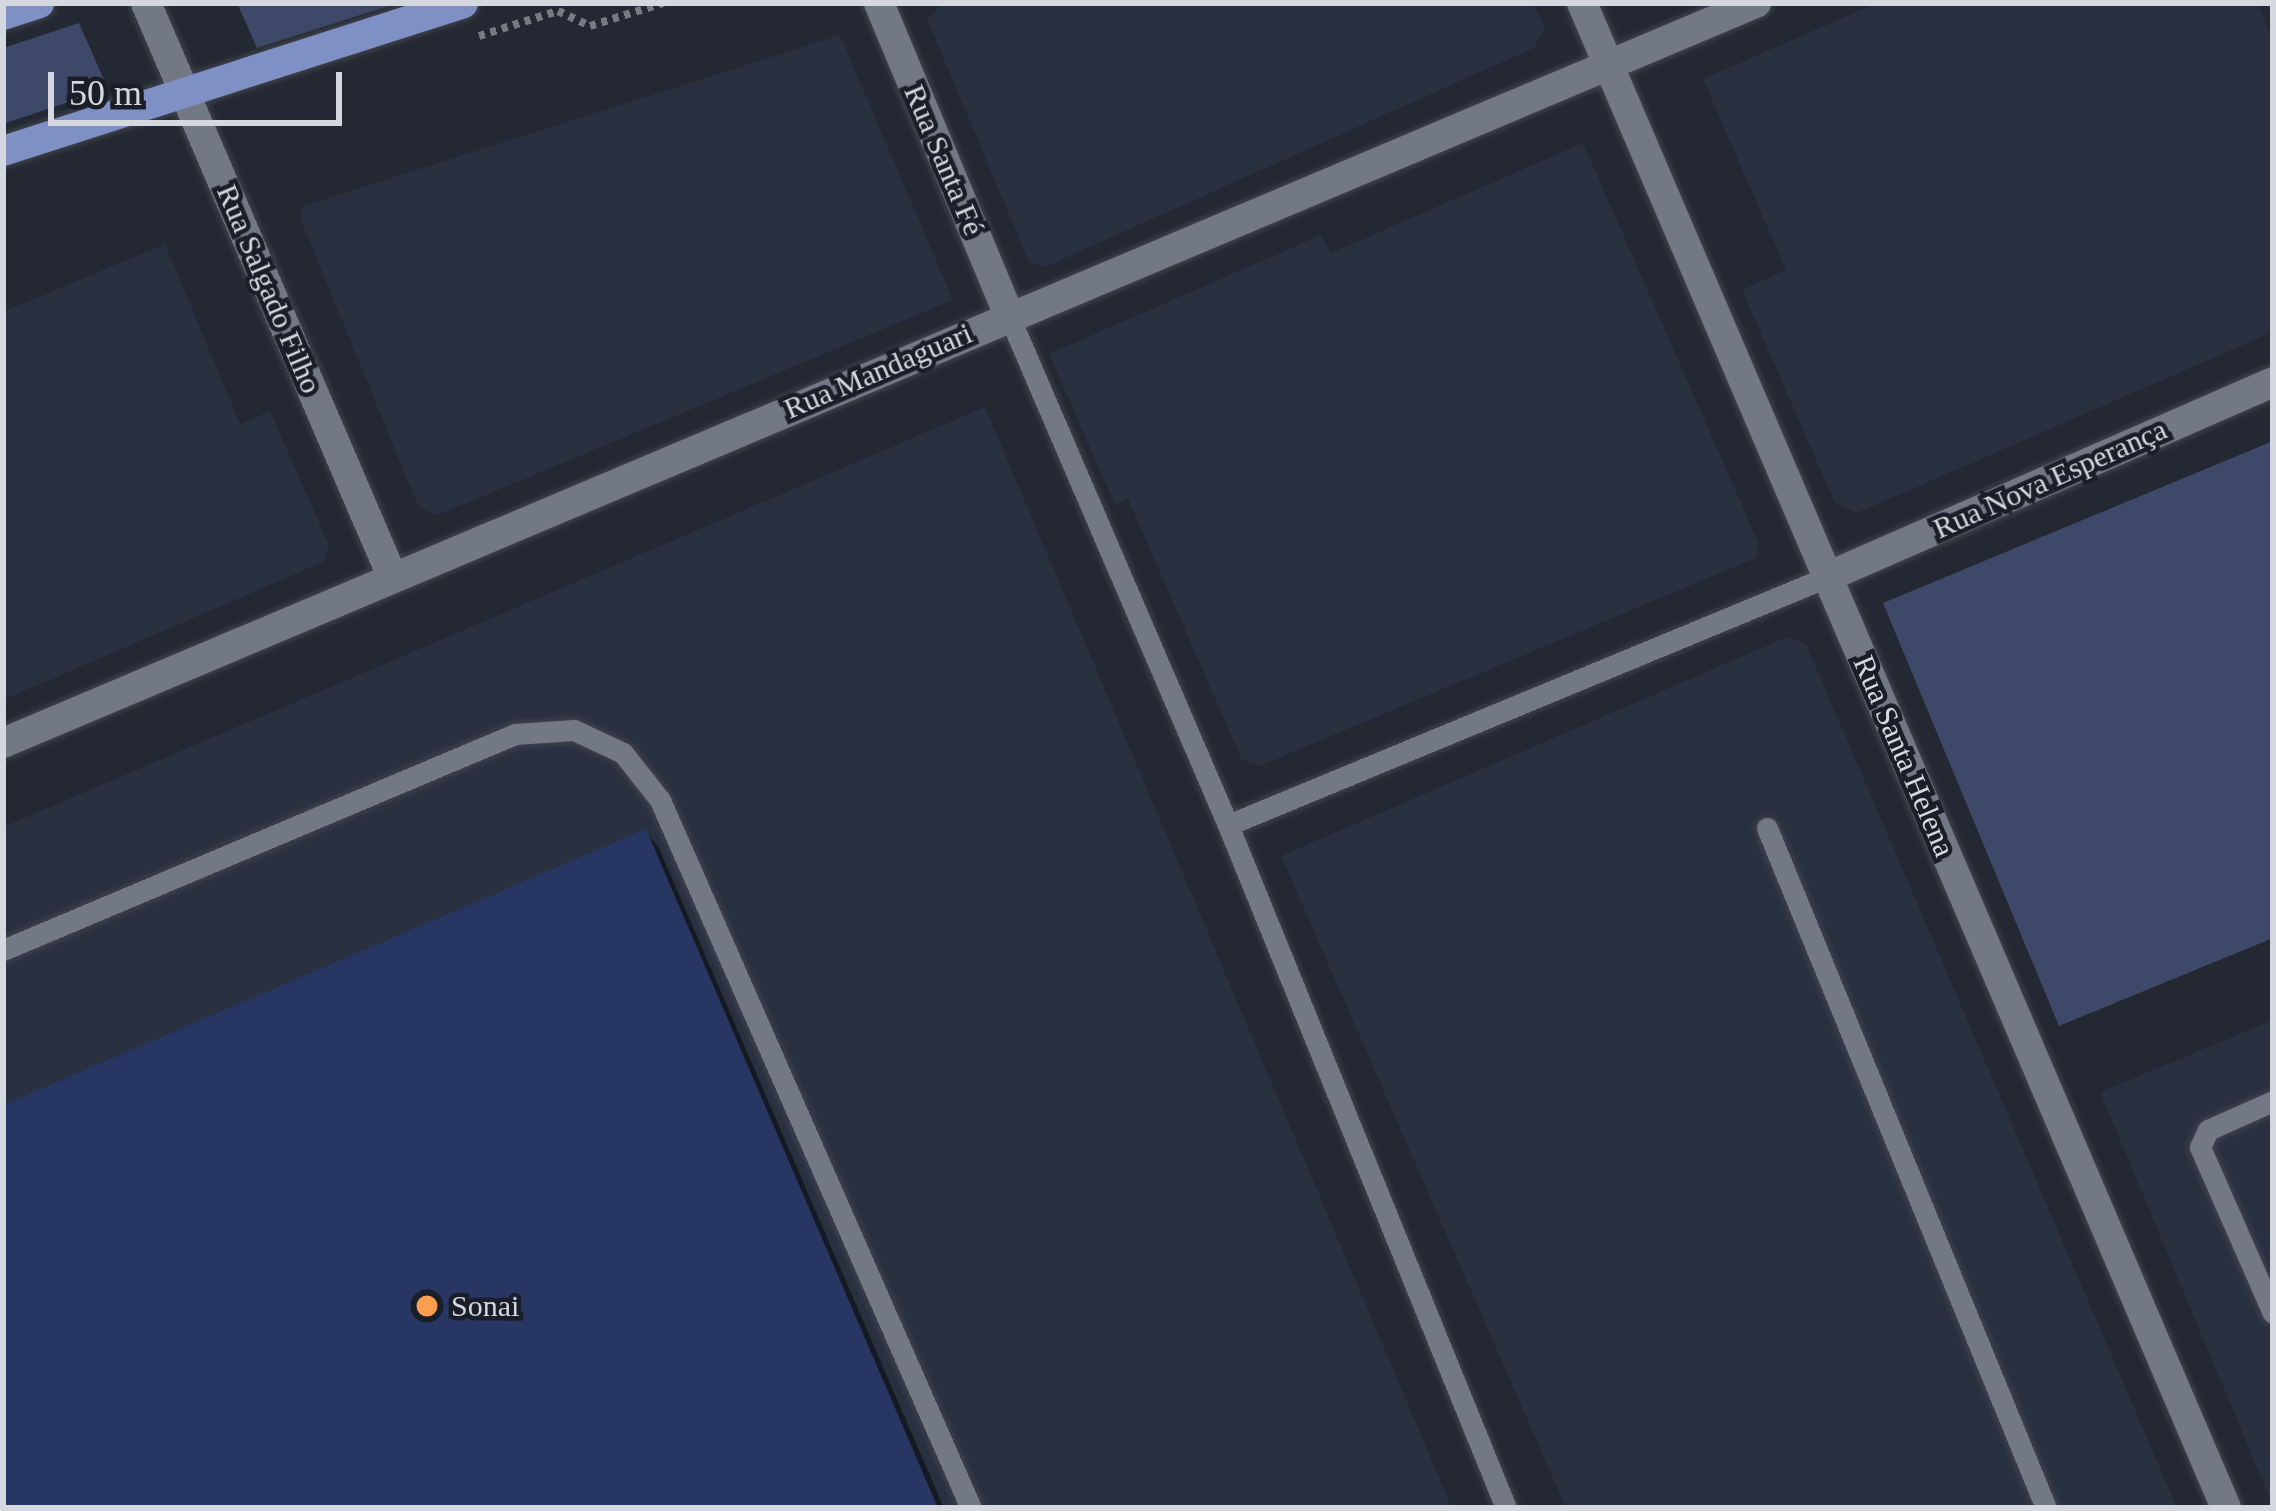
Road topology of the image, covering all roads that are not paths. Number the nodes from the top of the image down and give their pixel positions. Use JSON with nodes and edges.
{"nodes":[{"id":1,"x":38,"y":3,"type":"edge"},
{"id":2,"x":146,"y":3,"type":"edge"},
{"id":3,"x":463,"y":3,"type":"edge"},
{"id":4,"x":880,"y":3,"type":"edge"},
{"id":5,"x":1582,"y":3,"type":"edge"},
{"id":6,"x":1756,"y":3,"type":"edge"},
{"id":7,"x":3,"y":14,"type":"edge"},
{"id":8,"x":1609,"y":67,"type":"junction"},
{"id":9,"x":185,"y":91,"type":"junction"},
{"id":10,"x":3,"y":151,"type":"edge"},
{"id":11,"x":1009,"y":316,"type":"junction"},
{"id":12,"x":2273,"y":382,"type":"edge"},
{"id":13,"x":392,"y":576,"type":"junction"},
{"id":14,"x":1827,"y":577,"type":"junction"},
{"id":15,"x":3,"y":743,"type":"edge"},
{"id":16,"x":1228,"y":825,"type":"junction"},
{"id":17,"x":1767,"y":828,"type":"dead end"},
{"id":18,"x":3,"y":950,"type":"edge"},
{"id":19,"x":2273,"y":1101,"type":"edge"},
{"id":20,"x":2273,"y":1313,"type":"edge"},
{"id":21,"x":971,"y":1508,"type":"edge"},
{"id":22,"x":1506,"y":1508,"type":"edge"},
{"id":23,"x":2046,"y":1508,"type":"edge"},
{"id":24,"x":2226,"y":1508,"type":"edge"}],
"edges":[{"from":1,"to":7,"type":"main road"},
{"from":2,"to":9,"type":"street","name":"Rua Salgado Filho"},
{"from":3,"to":9,"type":"main road"},
{"from":4,"to":11,"type":"street","name":"Rua Santa Fé"},
{"from":5,"to":8,"type":"street","name":"Rua Santa Helena"},
{"from":6,"to":8,"type":"street","name":"Rua Mandaguari"},
{"from":8,"to":11,"type":"street","name":"Rua Mandaguari"},
{"from":8,"to":14,"type":"street","name":"Rua Santa Helena"},
{"from":9,"to":10,"type":"main road"},
{"from":9,"to":13,"type":"street","name":"Rua Salgado Filho"},
{"from":11,"to":13,"type":"street","name":"Rua Mandaguari"},
{"from":11,"to":16,"type":"lane"},
{"from":12,"to":14,"type":"street","name":"Rua Nova Esperança"},
{"from":13,"to":15,"type":"street","name":"Rua Mandaguari"},
{"from":14,"to":16,"type":"lane"},
{"from":14,"to":24,"type":"street","name":"Rua Santa Helena"},
{"from":16,"to":22,"type":"lane"},
{"from":17,"to":23,"type":"lane"},
{"from":18,"to":21,"type":"lane"},
{"from":19,"to":20,"type":"lane"}]}
